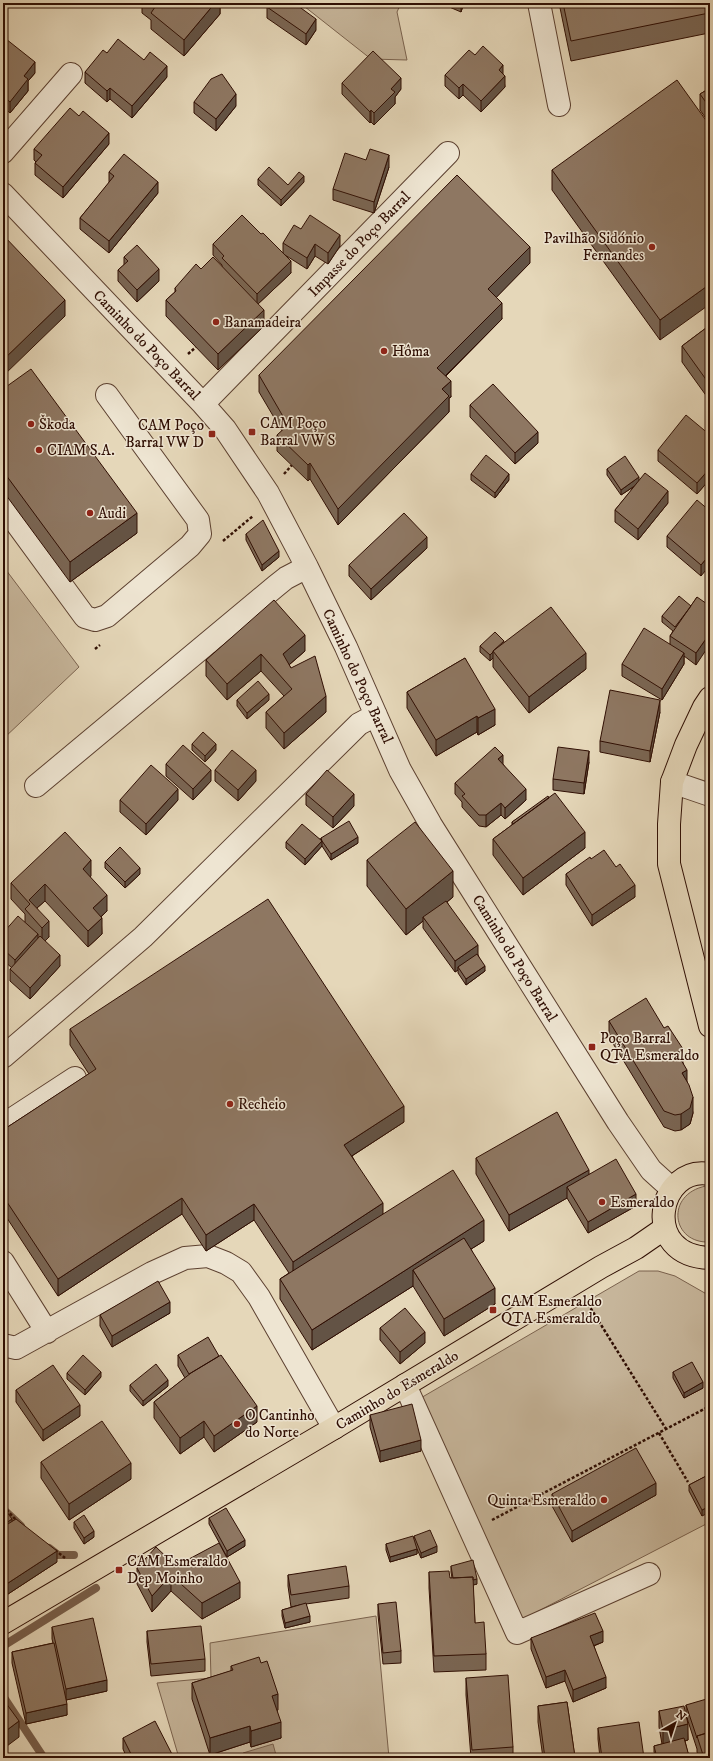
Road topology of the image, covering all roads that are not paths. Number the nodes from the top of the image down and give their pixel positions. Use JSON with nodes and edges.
{"nodes":[{"id":1,"x":539,"y":3,"type":"edge"},
{"id":2,"x":71,"y":74,"type":"dead end"},
{"id":3,"x":559,"y":105,"type":"dead end"},
{"id":4,"x":3,"y":152,"type":"edge"},
{"id":5,"x":448,"y":153,"type":"dead end"},
{"id":6,"x":3,"y":195,"type":"edge"},
{"id":7,"x":107,"y":394,"type":"dead end"},
{"id":8,"x":203,"y":404,"type":"junction"},
{"id":9,"x":3,"y":505,"type":"edge"},
{"id":10,"x":307,"y":567,"type":"junction"},
{"id":11,"x":710,"y":698,"type":"edge"},
{"id":12,"x":376,"y":715,"type":"junction"},
{"id":13,"x":672,"y":782,"type":"junction"},
{"id":14,"x":36,"y":786,"type":"dead end"},
{"id":15,"x":710,"y":795,"type":"edge"},
{"id":16,"x":710,"y":1026,"type":"edge"},
{"id":17,"x":3,"y":1057,"type":"edge"},
{"id":18,"x":74,"y":1078,"type":"dead end"},
{"id":19,"x":3,"y":1125,"type":"edge"},
{"id":20,"x":710,"y":1174,"type":"edge"},
{"id":21,"x":672,"y":1189,"type":"junction"},
{"id":22,"x":665,"y":1228,"type":"junction"},
{"id":23,"x":710,"y":1258,"type":"edge"},
{"id":24,"x":3,"y":1262,"type":"edge"},
{"id":25,"x":47,"y":1332,"type":"junction"},
{"id":26,"x":3,"y":1345,"type":"edge"},
{"id":27,"x":405,"y":1385,"type":"junction"},
{"id":28,"x":334,"y":1428,"type":"junction"},
{"id":29,"x":649,"y":1574,"type":"dead end"},
{"id":30,"x":3,"y":1623,"type":"edge"}],
"edges":[{"from":1,"to":3,"type":"street"},
{"from":2,"to":4,"type":"street"},
{"from":5,"to":8,"type":"street","name":"Impasse do Poço Barral"},
{"from":6,"to":8,"type":"street","name":"Caminho do Poço Barral"},
{"from":7,"to":9,"type":"street"},
{"from":8,"to":10,"type":"street","name":"Caminho do Poço Barral"},
{"from":10,"to":12,"type":"street","name":"Caminho do Poço Barral"},
{"from":10,"to":14,"type":"street"},
{"from":11,"to":13,"type":"main road"},
{"from":12,"to":17,"type":"street"},
{"from":12,"to":21,"type":"street","name":"Caminho do Poço Barral"},
{"from":13,"to":15,"type":"street"},
{"from":13,"to":16,"type":"main road"},
{"from":18,"to":19,"type":"street"},
{"from":20,"to":21,"type":"main road"},
{"from":21,"to":22,"type":"main road"},
{"from":22,"to":23,"type":"main road"},
{"from":22,"to":27,"type":"main road","name":"Caminho do Esmeraldo"},
{"from":24,"to":25,"type":"street"},
{"from":25,"to":26,"type":"street"},
{"from":25,"to":28,"type":"street"},
{"from":27,"to":28,"type":"main road","name":"Caminho do Esmeraldo"},
{"from":27,"to":29,"type":"street"},
{"from":28,"to":30,"type":"main road","name":"Caminho do Esmeraldo"}]}
